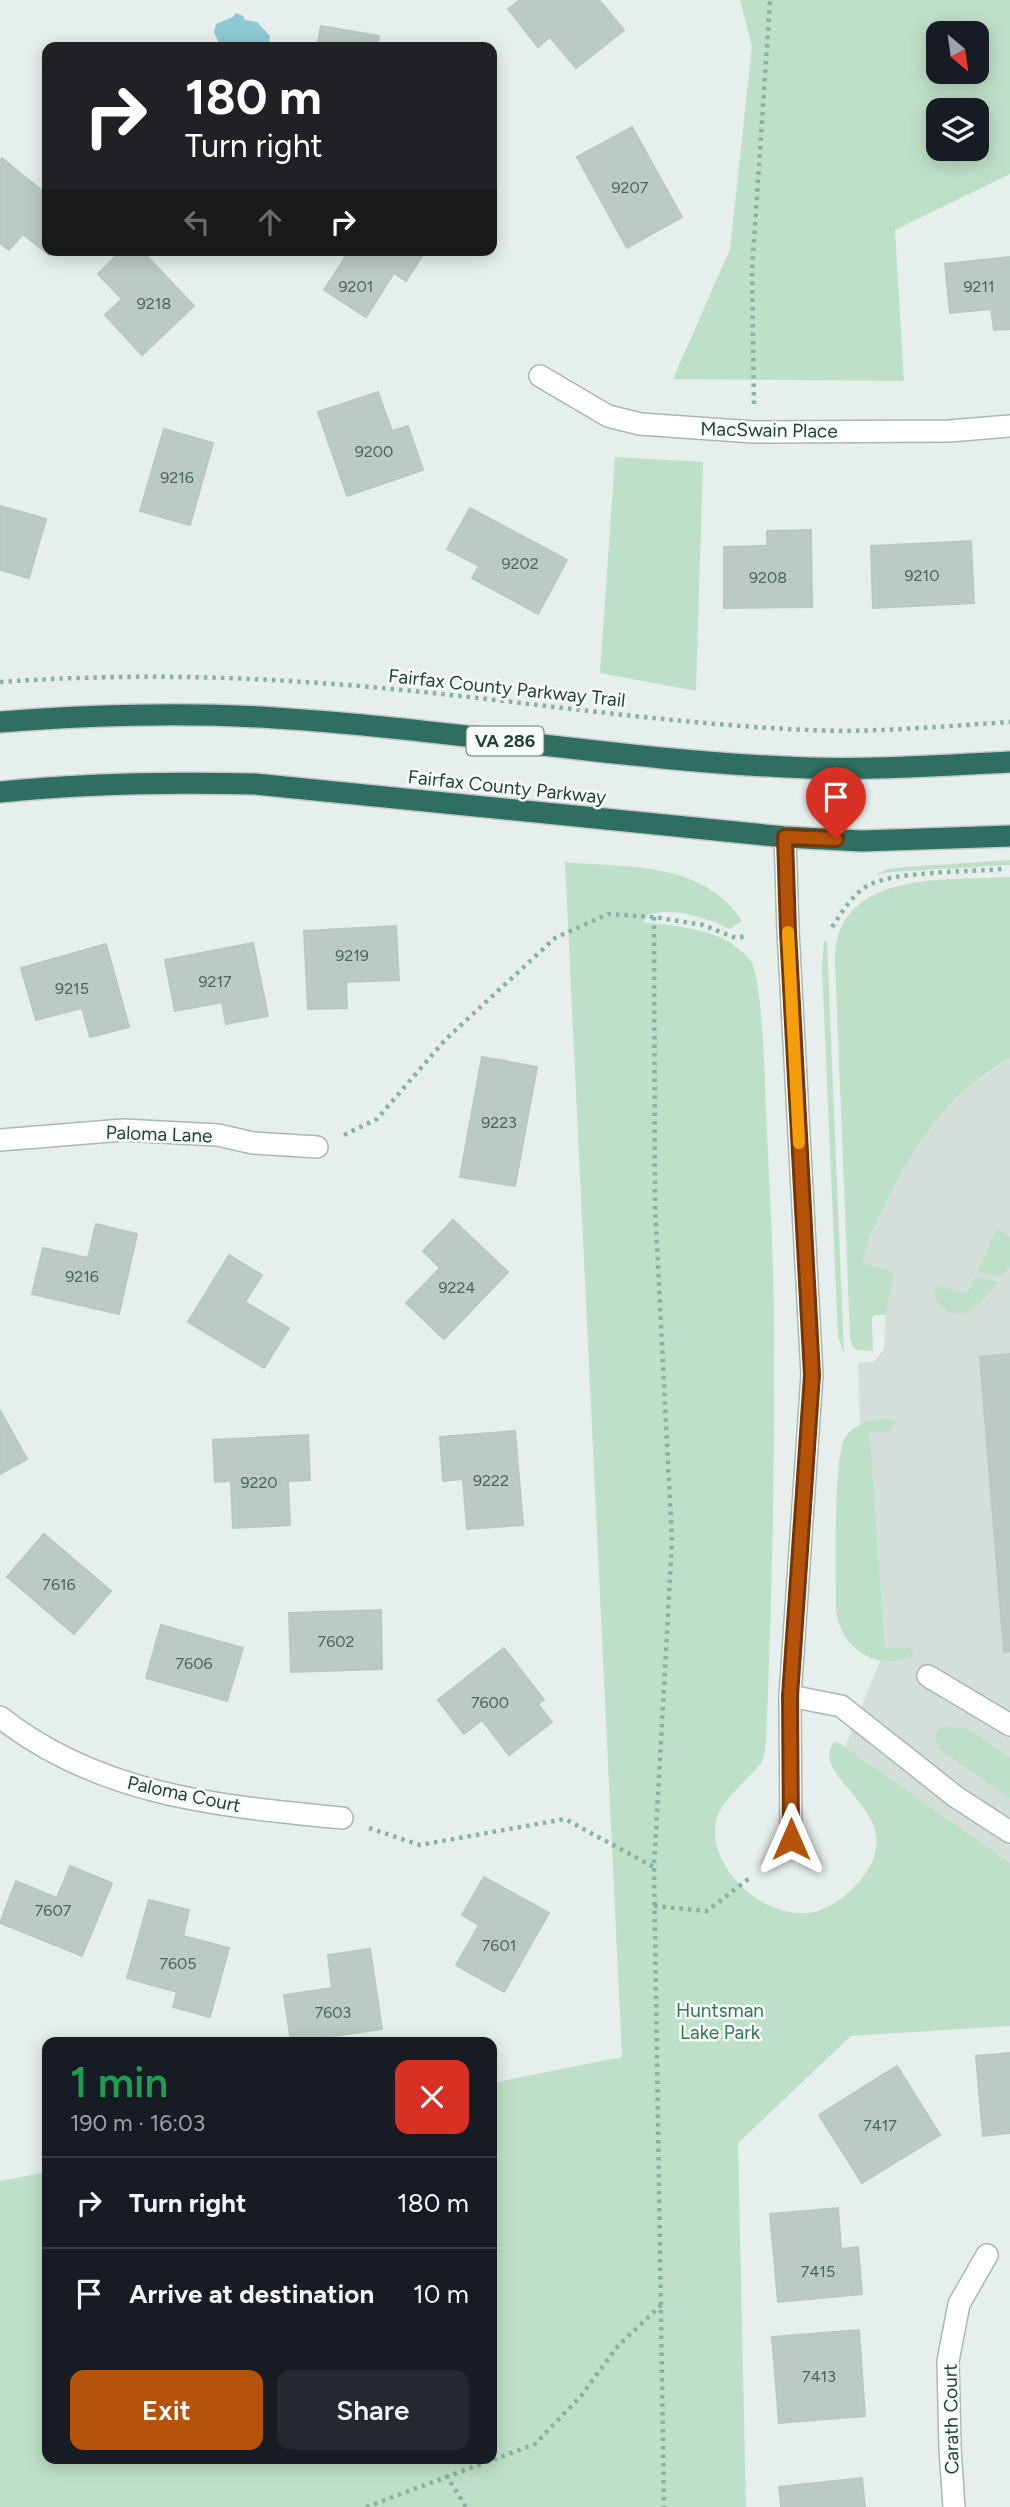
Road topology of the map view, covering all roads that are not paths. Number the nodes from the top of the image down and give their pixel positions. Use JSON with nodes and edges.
{"nodes":[{"id":1,"x":540,"y":376,"type":"dead end"},
{"id":2,"x":1010,"y":426,"type":"edge"},
{"id":3,"x":0,"y":722,"type":"edge"},
{"id":4,"x":1010,"y":762,"type":"edge"},
{"id":5,"x":0,"y":792,"type":"edge"},
{"id":6,"x":1010,"y":836,"type":"edge"},
{"id":7,"x":785,"y":837,"type":"junction"},
{"id":8,"x":0,"y":1140,"type":"edge"},
{"id":9,"x":317,"y":1147,"type":"road end"},
{"id":10,"x":928,"y":1676,"type":"dead end"},
{"id":11,"x":790,"y":1696,"type":"junction"},
{"id":12,"x":0,"y":1717,"type":"edge"},
{"id":13,"x":1010,"y":1725,"type":"edge"},
{"id":14,"x":342,"y":1818,"type":"road end"},
{"id":15,"x":1010,"y":1832,"type":"edge"},
{"id":16,"x":791,"y":1839,"type":"dead end"},
{"id":17,"x":987,"y":2255,"type":"dead end"},
{"id":18,"x":954,"y":2507,"type":"edge"}],
"edges":[{"from":1,"to":2,"type":"street","name":"MacSwain Place"},
{"from":3,"to":4,"type":"highway","number":"VA 286"},
{"from":5,"to":7,"type":"highway","name":"Fairfax County Parkway"},
{"from":6,"to":7,"type":"highway","name":"Fairfax County Parkway"},
{"from":7,"to":11,"type":"street"},
{"from":8,"to":9,"type":"street","name":"Paloma Lane"},
{"from":10,"to":13,"type":"street"},
{"from":11,"to":15,"type":"street"},
{"from":11,"to":16,"type":"street"},
{"from":12,"to":14,"type":"street","name":"Paloma Court"},
{"from":17,"to":18,"type":"street","name":"Carath Court"}]}
